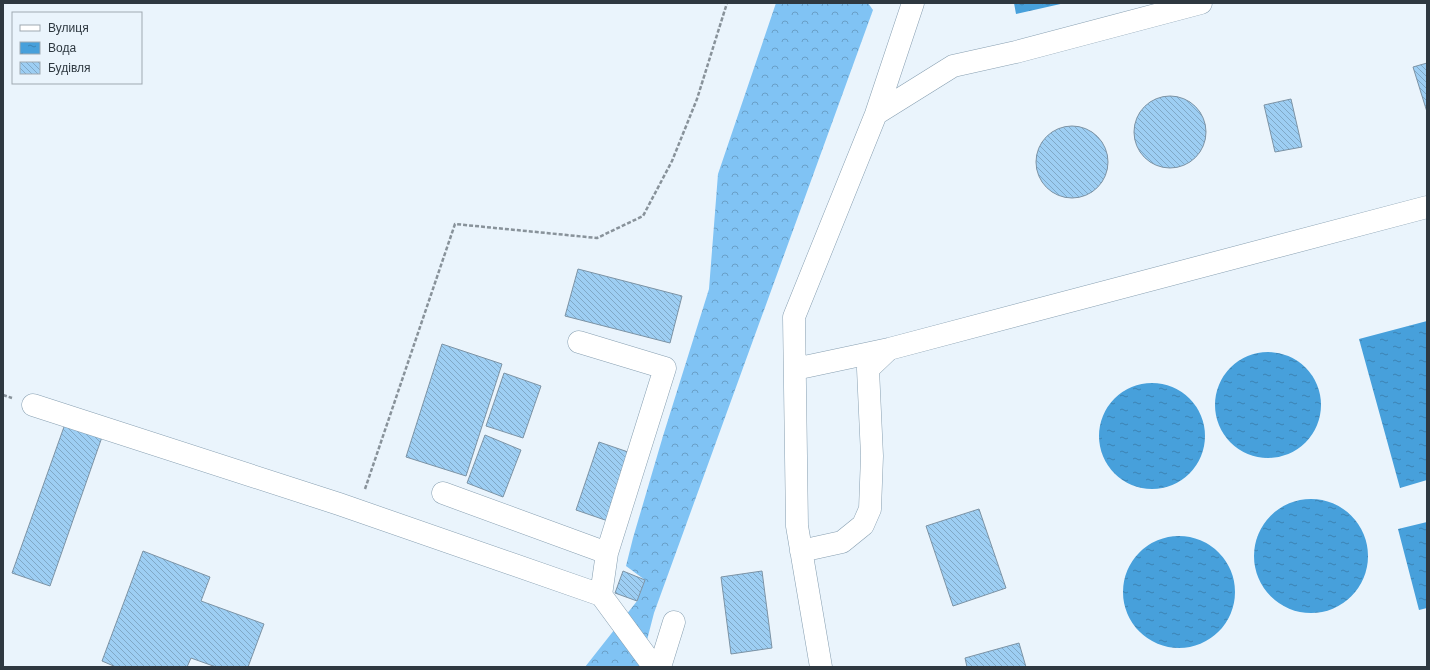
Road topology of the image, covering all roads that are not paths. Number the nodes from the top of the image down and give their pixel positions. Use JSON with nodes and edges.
{"nodes":[{"id":1,"x":913,"y":3,"type":"edge"},
{"id":2,"x":1201,"y":3,"type":"edge"},
{"id":3,"x":876,"y":114,"type":"junction"},
{"id":4,"x":1427,"y":207,"type":"edge"},
{"id":5,"x":579,"y":342,"type":"dead end"},
{"id":6,"x":889,"y":349,"type":"junction"},
{"id":7,"x":795,"y":369,"type":"junction"},
{"id":8,"x":33,"y":405,"type":"dead end"},
{"id":9,"x":443,"y":493,"type":"dead end"},
{"id":10,"x":801,"y":551,"type":"junction"},
{"id":11,"x":607,"y":553,"type":"junction"},
{"id":12,"x":601,"y":595,"type":"junction"},
{"id":13,"x":674,"y":622,"type":"dead end"},
{"id":14,"x":654,"y":667,"type":"edge"},
{"id":15,"x":660,"y":667,"type":"edge"},
{"id":16,"x":822,"y":667,"type":"edge"}],
"edges":[{"from":1,"to":3,"type":"lane"},
{"from":2,"to":3,"type":"lane"},
{"from":3,"to":7,"type":"lane"},
{"from":4,"to":6,"type":"lane"},
{"from":5,"to":11,"type":"lane"},
{"from":6,"to":7,"type":"lane"},
{"from":6,"to":10,"type":"lane"},
{"from":7,"to":10,"type":"lane"},
{"from":8,"to":12,"type":"lane"},
{"from":9,"to":11,"type":"lane"},
{"from":10,"to":16,"type":"lane"},
{"from":11,"to":12,"type":"lane"},
{"from":12,"to":14,"type":"lane"},
{"from":13,"to":15,"type":"lane"}]}
